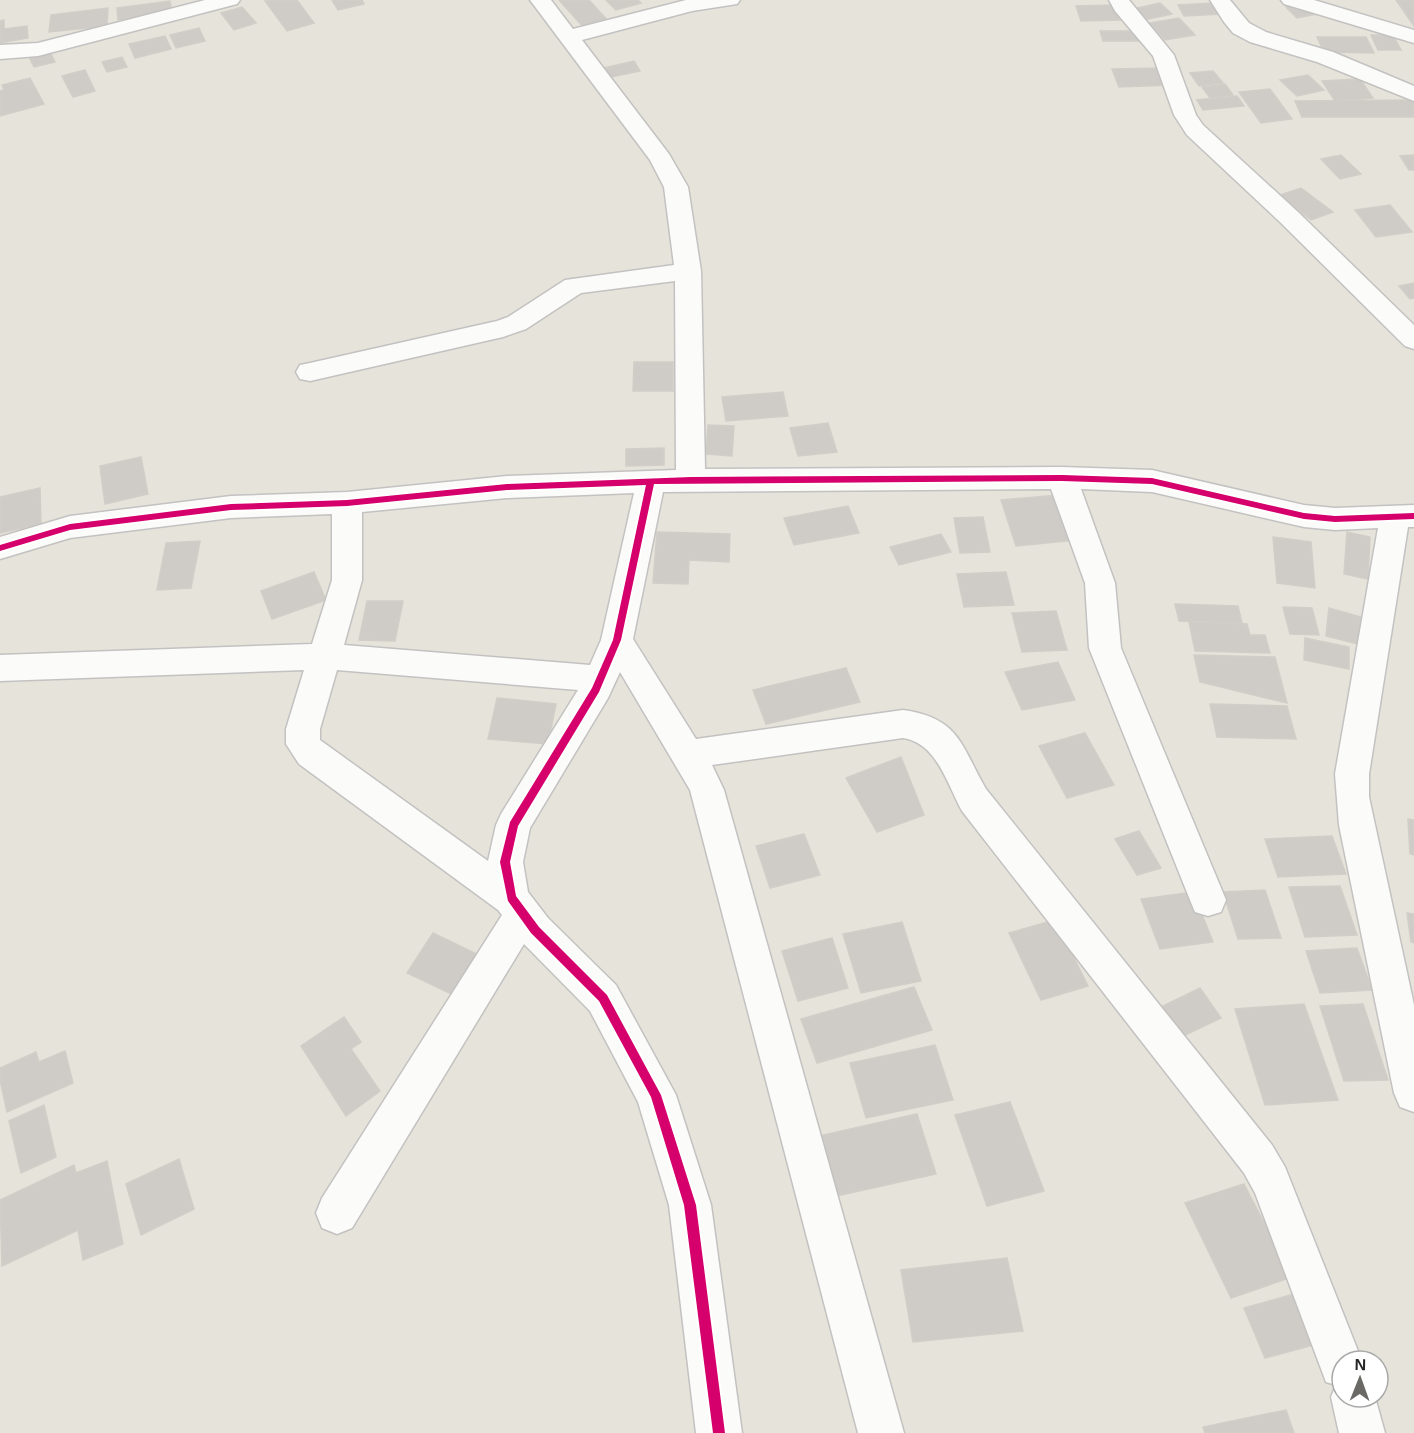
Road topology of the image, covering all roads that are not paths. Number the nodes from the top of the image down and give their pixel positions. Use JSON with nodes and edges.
{"nodes":[{"id":1,"x":230,"y":0,"type":"edge"},
{"id":2,"x":540,"y":0,"type":"edge"},
{"id":3,"x":730,"y":0,"type":"edge"},
{"id":4,"x":1119,"y":0,"type":"edge"},
{"id":5,"x":1220,"y":0,"type":"edge"},
{"id":6,"x":1298,"y":1,"type":"edge"},
{"id":7,"x":186,"y":6,"type":"edge"},
{"id":8,"x":568,"y":37,"type":"junction"},
{"id":9,"x":1414,"y":38,"type":"edge"},
{"id":10,"x":0,"y":52,"type":"edge"},
{"id":11,"x":1414,"y":94,"type":"edge"},
{"id":12,"x":688,"y":271,"type":"junction"},
{"id":13,"x":1414,"y":340,"type":"edge"},
{"id":14,"x":310,"y":372,"type":"dead end"},
{"id":15,"x":1062,"y":478,"type":"junction"},
{"id":16,"x":691,"y":480,"type":"junction"},
{"id":17,"x":651,"y":482,"type":"junction"},
{"id":18,"x":347,"y":503,"type":"junction"},
{"id":19,"x":1404,"y":516,"type":"edge"},
{"id":20,"x":0,"y":548,"type":"edge"},
{"id":21,"x":617,"y":640,"type":"junction"},
{"id":22,"x":324,"y":656,"type":"junction"},
{"id":23,"x":0,"y":668,"type":"edge"},
{"id":24,"x":600,"y":679,"type":"junction"},
{"id":25,"x":687,"y":754,"type":"junction"},
{"id":26,"x":1208,"y":900,"type":"dead end"},
{"id":27,"x":517,"y":906,"type":"junction"},
{"id":28,"x":1414,"y":1093,"type":"edge"},
{"id":29,"x":336,"y":1213,"type":"dead end"},
{"id":30,"x":1335,"y":1349,"type":"edge"},
{"id":31,"x":1356,"y":1409,"type":"edge"},
{"id":32,"x":719,"y":1433,"type":"edge"},
{"id":33,"x":881,"y":1433,"type":"edge"},
{"id":34,"x":1362,"y":1433,"type":"edge"}],
"edges":[{"from":1,"to":7,"type":"street"},
{"from":2,"to":8,"type":"street"},
{"from":3,"to":8,"type":"street"},
{"from":4,"to":13,"type":"street"},
{"from":5,"to":11,"type":"street"},
{"from":6,"to":9,"type":"street"},
{"from":7,"to":10,"type":"street"},
{"from":8,"to":12,"type":"street"},
{"from":12,"to":14,"type":"street"},
{"from":12,"to":16,"type":"street"},
{"from":15,"to":16,"type":"street"},
{"from":15,"to":19,"type":"street"},
{"from":15,"to":26,"type":"street"},
{"from":16,"to":17,"type":"street"},
{"from":17,"to":18,"type":"street"},
{"from":17,"to":21,"type":"street"},
{"from":18,"to":20,"type":"street"},
{"from":18,"to":22,"type":"street"},
{"from":19,"to":28,"type":"street"},
{"from":21,"to":24,"type":"street"},
{"from":21,"to":25,"type":"street"},
{"from":22,"to":23,"type":"street"},
{"from":22,"to":24,"type":"street"},
{"from":22,"to":27,"type":"street"},
{"from":24,"to":27,"type":"street"},
{"from":25,"to":30,"type":"street"},
{"from":25,"to":33,"type":"street"},
{"from":27,"to":29,"type":"street"},
{"from":27,"to":32,"type":"street"},
{"from":31,"to":34,"type":"street"}]}
